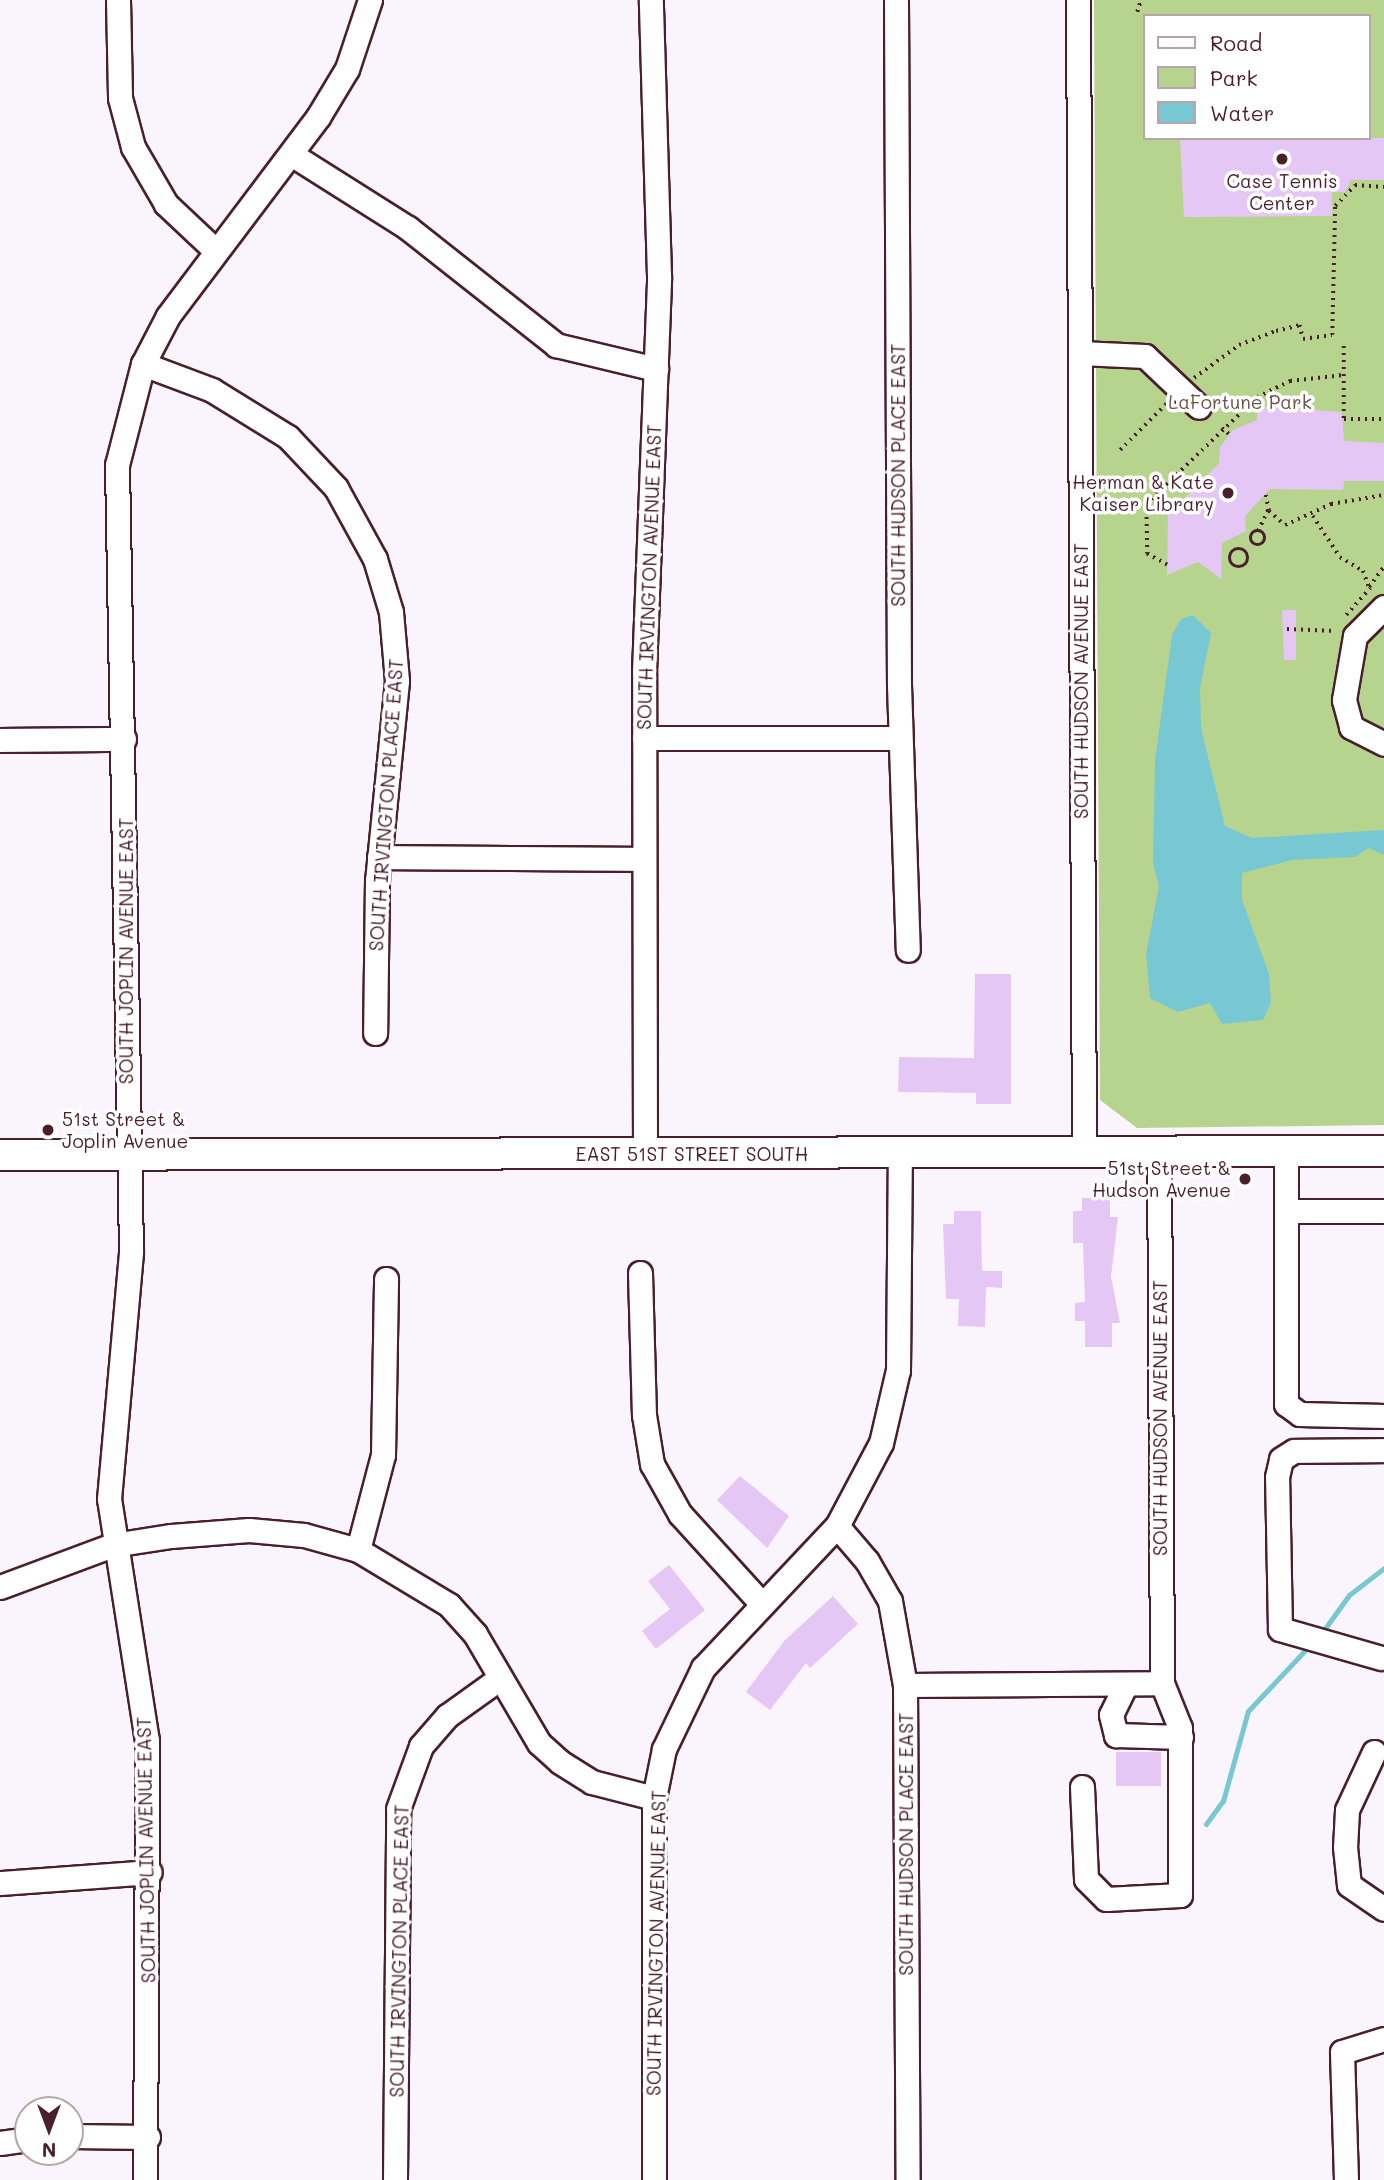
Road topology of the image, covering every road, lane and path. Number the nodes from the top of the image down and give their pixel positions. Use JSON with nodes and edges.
{"nodes":[{"id":1,"x":118,"y":0,"type":"edge"},
{"id":2,"x":370,"y":0,"type":"edge"},
{"id":3,"x":651,"y":0,"type":"edge"},
{"id":4,"x":896,"y":0,"type":"edge"},
{"id":5,"x":1078,"y":0,"type":"edge"},
{"id":6,"x":1140,"y":0,"type":"edge"},
{"id":7,"x":1137,"y":12,"type":"dead end"},
{"id":8,"x":291,"y":154,"type":"junction"},
{"id":9,"x":1384,"y":187,"type":"edge"},
{"id":10,"x":214,"y":249,"type":"junction"},
{"id":11,"x":1344,"y":346,"type":"dead end"},
{"id":12,"x":1080,"y":353,"type":"junction"},
{"id":13,"x":143,"y":364,"type":"junction"},
{"id":14,"x":656,"y":369,"type":"junction"},
{"id":15,"x":1344,"y":375,"type":"junction"},
{"id":16,"x":1181,"y":388,"type":"junction"},
{"id":17,"x":1199,"y":407,"type":"dead end"},
{"id":18,"x":1384,"y":419,"type":"edge"},
{"id":19,"x":1222,"y":428,"type":"junction"},
{"id":20,"x":1229,"y":434,"type":"dead end"},
{"id":21,"x":1120,"y":450,"type":"dead end"},
{"id":22,"x":1266,"y":495,"type":"dead end"},
{"id":23,"x":1384,"y":495,"type":"edge"},
{"id":24,"x":1269,"y":509,"type":"junction"},
{"id":25,"x":1313,"y":515,"type":"junction"},
{"id":26,"x":1258,"y":531,"type":"junction"},
{"id":27,"x":1254,"y":544,"type":"junction"},
{"id":28,"x":1246,"y":549,"type":"junction"},
{"id":29,"x":1167,"y":565,"type":"dead end"},
{"id":30,"x":1384,"y":566,"type":"edge"},
{"id":31,"x":1384,"y":607,"type":"edge"},
{"id":32,"x":1287,"y":629,"type":"dead end"},
{"id":33,"x":1336,"y":631,"type":"dead end"},
{"id":34,"x":644,"y":738,"type":"junction"},
{"id":35,"x":900,"y":738,"type":"junction"},
{"id":36,"x":124,"y":739,"type":"junction"},
{"id":37,"x":0,"y":740,"type":"edge"},
{"id":38,"x":1384,"y":744,"type":"edge"},
{"id":39,"x":379,"y":857,"type":"junction"},
{"id":40,"x":643,"y":859,"type":"junction"},
{"id":41,"x":908,"y":950,"type":"dead end"},
{"id":42,"x":375,"y":1032,"type":"dead end"},
{"id":43,"x":1384,"y":1151,"type":"edge"},
{"id":44,"x":1084,"y":1152,"type":"junction"},
{"id":45,"x":1159,"y":1152,"type":"junction"},
{"id":46,"x":1286,"y":1152,"type":"junction"},
{"id":47,"x":900,"y":1153,"type":"junction"},
{"id":48,"x":129,"y":1154,"type":"junction"},
{"id":49,"x":645,"y":1154,"type":"junction"},
{"id":50,"x":0,"y":1155,"type":"edge"},
{"id":51,"x":1286,"y":1211,"type":"junction"},
{"id":52,"x":1384,"y":1211,"type":"edge"},
{"id":53,"x":640,"y":1273,"type":"dead end"},
{"id":54,"x":386,"y":1279,"type":"dead end"},
{"id":55,"x":1384,"y":1416,"type":"edge"},
{"id":56,"x":1384,"y":1450,"type":"edge"},
{"id":57,"x":837,"y":1526,"type":"junction"},
{"id":58,"x":113,"y":1545,"type":"junction"},
{"id":59,"x":358,"y":1550,"type":"junction"},
{"id":60,"x":0,"y":1587,"type":"edge"},
{"id":61,"x":761,"y":1603,"type":"junction"},
{"id":62,"x":1381,"y":1658,"type":"dead end"},
{"id":63,"x":500,"y":1678,"type":"junction"},
{"id":64,"x":1162,"y":1683,"type":"junction"},
{"id":65,"x":1126,"y":1684,"type":"junction"},
{"id":66,"x":905,"y":1685,"type":"junction"},
{"id":67,"x":1181,"y":1737,"type":"junction"},
{"id":68,"x":1374,"y":1752,"type":"dead end"},
{"id":69,"x":1082,"y":1787,"type":"dead end"},
{"id":70,"x":654,"y":1798,"type":"junction"},
{"id":71,"x":150,"y":1872,"type":"junction"},
{"id":72,"x":0,"y":1883,"type":"edge"},
{"id":73,"x":1384,"y":1909,"type":"edge"},
{"id":74,"x":1384,"y":2039,"type":"edge"},
{"id":75,"x":84,"y":2136,"type":"edge"},
{"id":76,"x":148,"y":2137,"type":"junction"},
{"id":77,"x":145,"y":2180,"type":"edge"},
{"id":78,"x":395,"y":2180,"type":"edge"},
{"id":79,"x":654,"y":2180,"type":"edge"},
{"id":80,"x":908,"y":2180,"type":"edge"},
{"id":81,"x":1346,"y":2180,"type":"edge"}],
"edges":[{"from":1,"to":10,"type":"street"},
{"from":2,"to":8,"type":"street","name":"SOUTH JOPLIN AVENUE EAST"},
{"from":3,"to":14,"type":"street","name":"SOUTH IRVINGTON AVENUE EAST"},
{"from":4,"to":35,"type":"street","name":"SOUTH HUDSON PLACE EAST"},
{"from":5,"to":12,"type":"street","name":"SOUTH HUDSON AVENUE EAST"},
{"from":6,"to":7,"type":"path"},
{"from":8,"to":10,"type":"street","name":"SOUTH JOPLIN AVENUE EAST"},
{"from":8,"to":14,"type":"street"},
{"from":9,"to":16,"type":"path"},
{"from":10,"to":13,"type":"street","name":"SOUTH JOPLIN AVENUE EAST"},
{"from":11,"to":15,"type":"path"},
{"from":12,"to":16,"type":"street"},
{"from":12,"to":44,"type":"street","name":"SOUTH HUDSON AVENUE EAST"},
{"from":13,"to":36,"type":"street","name":"SOUTH JOPLIN AVENUE EAST"},
{"from":13,"to":39,"type":"street","name":"SOUTH IRVINGTON PLACE EAST"},
{"from":14,"to":34,"type":"street","name":"SOUTH IRVINGTON AVENUE EAST"},
{"from":15,"to":18,"type":"path"},
{"from":15,"to":19,"type":"path"},
{"from":16,"to":17,"type":"street"},
{"from":16,"to":21,"type":"path"},
{"from":19,"to":20,"type":"path"},
{"from":19,"to":29,"type":"path"},
{"from":22,"to":24,"type":"path"},
{"from":23,"to":25,"type":"path"},
{"from":24,"to":25,"type":"path"},
{"from":24,"to":26,"type":"path"},
{"from":25,"to":30,"type":"path"},
{"from":26,"to":27,"type":"path"},
{"from":26,"to":27,"type":"path"},
{"from":27,"to":28,"type":"path"},
{"from":28,"to":28,"type":"path"},
{"from":31,"to":38,"type":"street"},
{"from":32,"to":33,"type":"path"},
{"from":34,"to":35,"type":"street"},
{"from":34,"to":40,"type":"street","name":"SOUTH IRVINGTON AVENUE EAST"},
{"from":35,"to":41,"type":"street","name":"SOUTH HUDSON PLACE EAST"},
{"from":36,"to":37,"type":"street"},
{"from":36,"to":48,"type":"street","name":"SOUTH JOPLIN AVENUE EAST"},
{"from":39,"to":40,"type":"street"},
{"from":39,"to":42,"type":"street","name":"SOUTH IRVINGTON PLACE EAST"},
{"from":40,"to":49,"type":"street","name":"SOUTH IRVINGTON AVENUE EAST"},
{"from":43,"to":46,"type":"main road","name":"EAST 51ST STREET SOUTH"},
{"from":44,"to":45,"type":"main road","name":"EAST 51ST STREET SOUTH"},
{"from":44,"to":47,"type":"main road","name":"EAST 51ST STREET SOUTH"},
{"from":45,"to":46,"type":"main road","name":"EAST 51ST STREET SOUTH"},
{"from":45,"to":64,"type":"street","name":"SOUTH HUDSON AVENUE EAST"},
{"from":46,"to":51,"type":"street"},
{"from":47,"to":49,"type":"main road","name":"EAST 51ST STREET SOUTH"},
{"from":47,"to":57,"type":"street","name":"SOUTH IRVINGTON AVENUE EAST"},
{"from":48,"to":49,"type":"main road","name":"EAST 51ST STREET SOUTH"},
{"from":48,"to":50,"type":"main road","name":"EAST 51ST STREET SOUTH"},
{"from":48,"to":58,"type":"street","name":"SOUTH JOPLIN AVENUE EAST"},
{"from":51,"to":52,"type":"street"},
{"from":51,"to":55,"type":"street"},
{"from":53,"to":61,"type":"street"},
{"from":54,"to":59,"type":"street"},
{"from":56,"to":62,"type":"street"},
{"from":57,"to":61,"type":"street","name":"SOUTH IRVINGTON AVENUE EAST"},
{"from":57,"to":66,"type":"street","name":"SOUTH HUDSON PLACE EAST"},
{"from":58,"to":59,"type":"street"},
{"from":58,"to":60,"type":"street"},
{"from":58,"to":71,"type":"street","name":"SOUTH JOPLIN AVENUE EAST"},
{"from":59,"to":63,"type":"street"},
{"from":61,"to":70,"type":"street","name":"SOUTH IRVINGTON AVENUE EAST"},
{"from":63,"to":70,"type":"street"},
{"from":63,"to":78,"type":"street","name":"SOUTH IRVINGTON PLACE EAST"},
{"from":64,"to":65,"type":"street"},
{"from":64,"to":67,"type":"street","name":"SOUTH HUDSON AVENUE EAST"},
{"from":65,"to":66,"type":"street"},
{"from":65,"to":67,"type":"street"},
{"from":66,"to":80,"type":"street","name":"SOUTH HUDSON PLACE EAST"},
{"from":67,"to":69,"type":"street","name":"SOUTH HUDSON AVENUE EAST"},
{"from":68,"to":73,"type":"street"},
{"from":70,"to":79,"type":"street","name":"SOUTH IRVINGTON AVENUE EAST"},
{"from":71,"to":72,"type":"street"},
{"from":71,"to":76,"type":"street","name":"SOUTH JOPLIN AVENUE EAST"},
{"from":74,"to":81,"type":"street"},
{"from":75,"to":76,"type":"street"},
{"from":76,"to":77,"type":"street","name":"SOUTH JOPLIN AVENUE EAST"}]}
